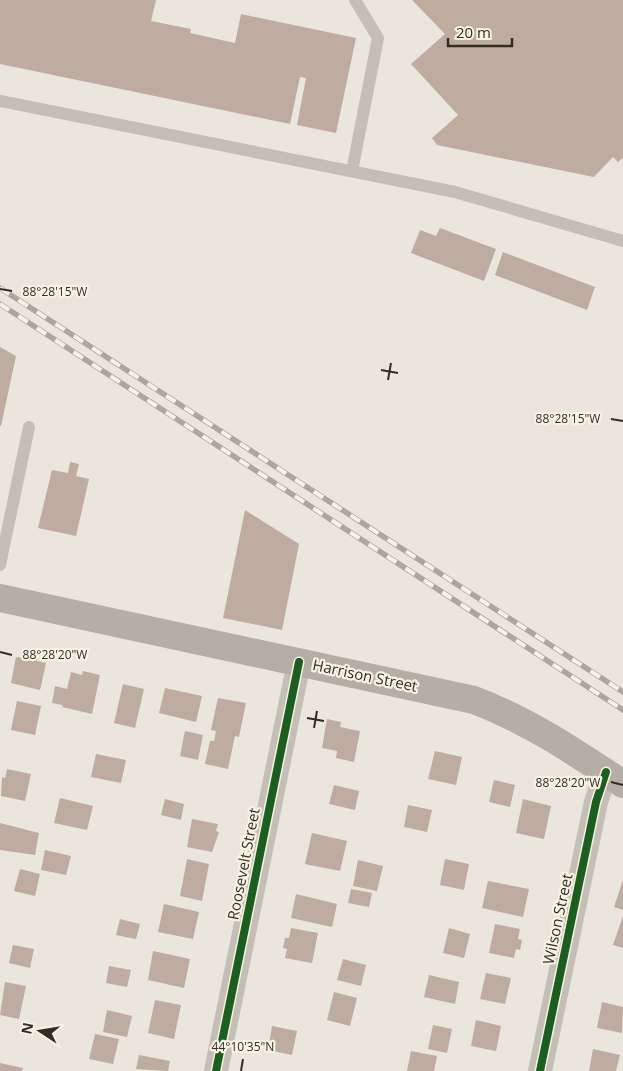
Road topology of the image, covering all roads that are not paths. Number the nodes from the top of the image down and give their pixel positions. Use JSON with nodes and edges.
{"nodes":[{"id":1,"x":355,"y":0,"type":"edge"},
{"id":2,"x":0,"y":102,"type":"edge"},
{"id":3,"x":352,"y":172,"type":"junction"},
{"id":4,"x":623,"y":241,"type":"edge"},
{"id":5,"x":29,"y":427,"type":"dead end"},
{"id":6,"x":0,"y":565,"type":"edge"},
{"id":7,"x":0,"y":598,"type":"edge"},
{"id":8,"x":299,"y":662,"type":"junction"},
{"id":9,"x":614,"y":778,"type":"edge"},
{"id":10,"x":216,"y":1071,"type":"edge"},
{"id":11,"x":540,"y":1071,"type":"edge"}],
"edges":[{"from":1,"to":3,"type":"lane"},
{"from":2,"to":3,"type":"lane"},
{"from":3,"to":4,"type":"lane"},
{"from":5,"to":6,"type":"lane"},
{"from":7,"to":8,"type":"main road","name":"Harrison Street"},
{"from":8,"to":9,"type":"main road","name":"Harrison Street"},
{"from":8,"to":10,"type":"street","name":"Roosevelt Street"},
{"from":9,"to":11,"type":"street","name":"Wilson Street"}]}
